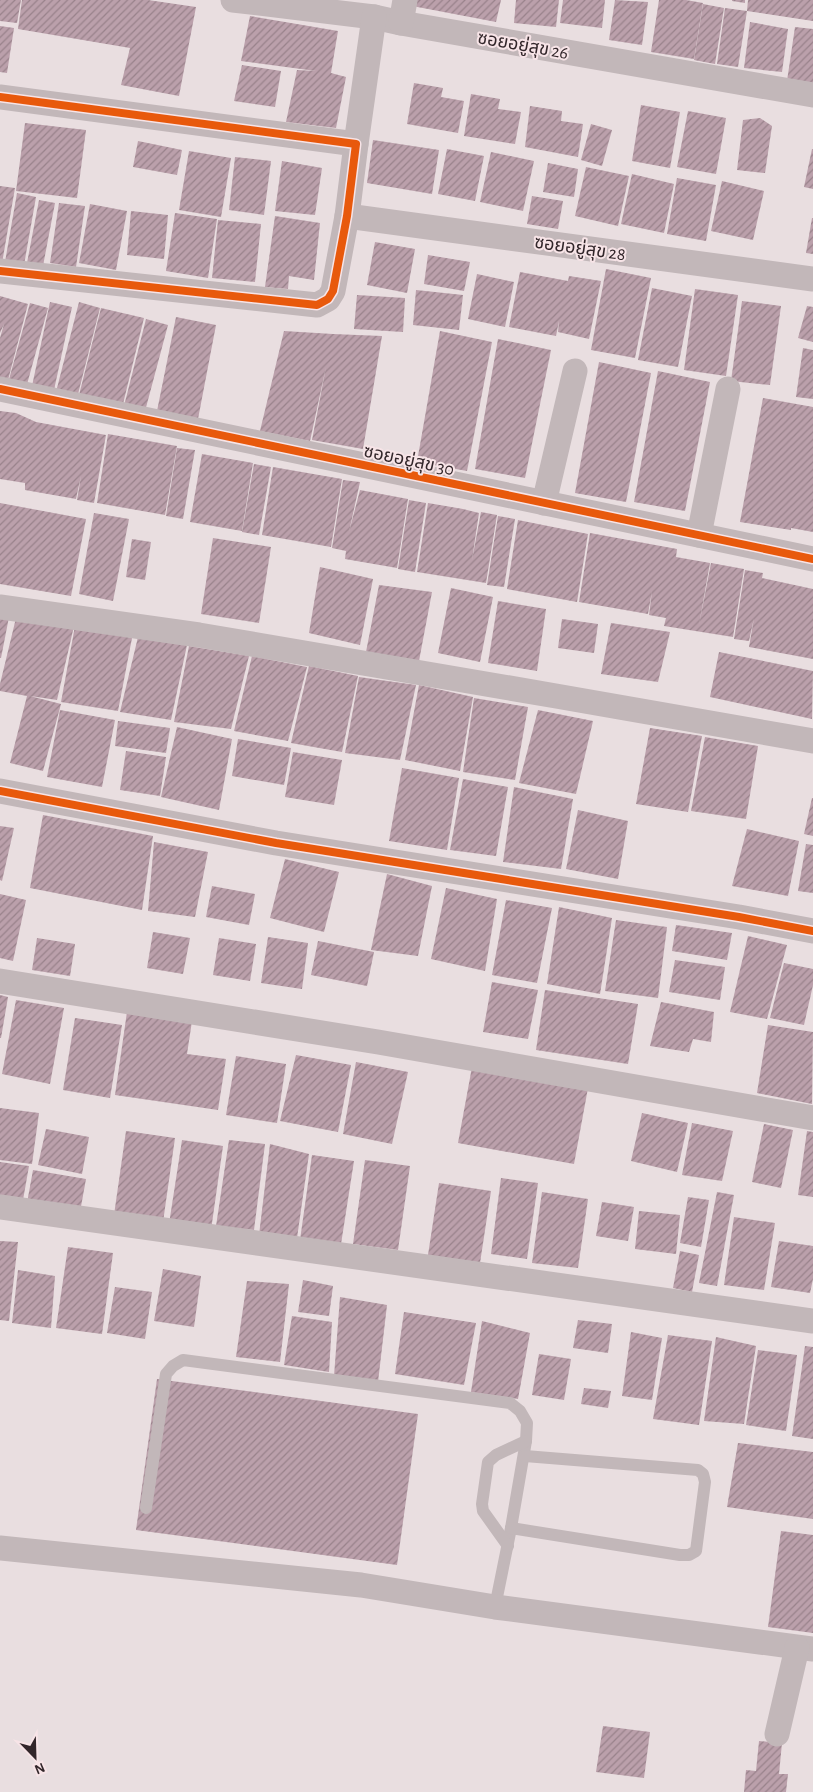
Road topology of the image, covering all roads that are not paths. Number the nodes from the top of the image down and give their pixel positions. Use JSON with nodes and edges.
{"nodes":[{"id":1,"x":233,"y":0,"type":"edge"},
{"id":2,"x":403,"y":12,"type":"edge"},
{"id":3,"x":374,"y":17,"type":"junction"},
{"id":4,"x":813,"y":95,"type":"edge"},
{"id":5,"x":0,"y":97,"type":"edge"},
{"id":6,"x":356,"y":144,"type":"junction"},
{"id":7,"x":346,"y":216,"type":"junction"},
{"id":8,"x":0,"y":271,"type":"edge"},
{"id":9,"x":813,"y":279,"type":"edge"},
{"id":10,"x":575,"y":371,"type":"dead end"},
{"id":11,"x":728,"y":388,"type":"dead end"},
{"id":12,"x":0,"y":389,"type":"edge"},
{"id":13,"x":544,"y":503,"type":"junction"},
{"id":14,"x":699,"y":535,"type":"junction"},
{"id":15,"x":813,"y":559,"type":"edge"},
{"id":16,"x":0,"y":607,"type":"edge"},
{"id":17,"x":813,"y":741,"type":"edge"},
{"id":18,"x":0,"y":791,"type":"edge"},
{"id":19,"x":813,"y":931,"type":"edge"},
{"id":20,"x":0,"y":981,"type":"edge"},
{"id":21,"x":813,"y":1118,"type":"edge"},
{"id":22,"x":0,"y":1207,"type":"edge"},
{"id":23,"x":813,"y":1321,"type":"edge"},
{"id":24,"x":526,"y":1441,"type":"junction"},
{"id":25,"x":525,"y":1456,"type":"junction"},
{"id":26,"x":146,"y":1508,"type":"dead end"},
{"id":27,"x":511,"y":1528,"type":"junction"},
{"id":28,"x":508,"y":1546,"type":"junction"},
{"id":29,"x":0,"y":1548,"type":"edge"},
{"id":30,"x":495,"y":1607,"type":"junction"},
{"id":31,"x":805,"y":1649,"type":"edge"},
{"id":32,"x":777,"y":1734,"type":"dead end"}],
"edges":[{"from":1,"to":3,"type":"street","name":"ซอยอยู่สุข 26"},
{"from":2,"to":3,"type":"street","name":"ซอยอยู่สุข 26"},
{"from":2,"to":4,"type":"street","name":"ซอยอยู่สุข 26"},
{"from":3,"to":6,"type":"street"},
{"from":5,"to":6,"type":"street"},
{"from":6,"to":7,"type":"street"},
{"from":7,"to":8,"type":"street"},
{"from":7,"to":9,"type":"street","name":"ซอยอยู่สุข 28"},
{"from":10,"to":13,"type":"street"},
{"from":11,"to":14,"type":"street"},
{"from":12,"to":13,"type":"street","name":"ซอยอยู่สุข 30"},
{"from":13,"to":14,"type":"street","name":"ซอยอยู่สุข 30"},
{"from":14,"to":15,"type":"street","name":"ซอยอยู่สุข 30"},
{"from":16,"to":17,"type":"street"},
{"from":18,"to":19,"type":"street"},
{"from":20,"to":21,"type":"street"},
{"from":22,"to":23,"type":"street"},
{"from":24,"to":25,"type":"lane"},
{"from":24,"to":26,"type":"lane"},
{"from":24,"to":28,"type":"lane"},
{"from":25,"to":27,"type":"lane"},
{"from":25,"to":27,"type":"lane"},
{"from":27,"to":28,"type":"lane"},
{"from":28,"to":30,"type":"lane"},
{"from":29,"to":30,"type":"street"},
{"from":30,"to":31,"type":"street"},
{"from":31,"to":32,"type":"street"}]}
